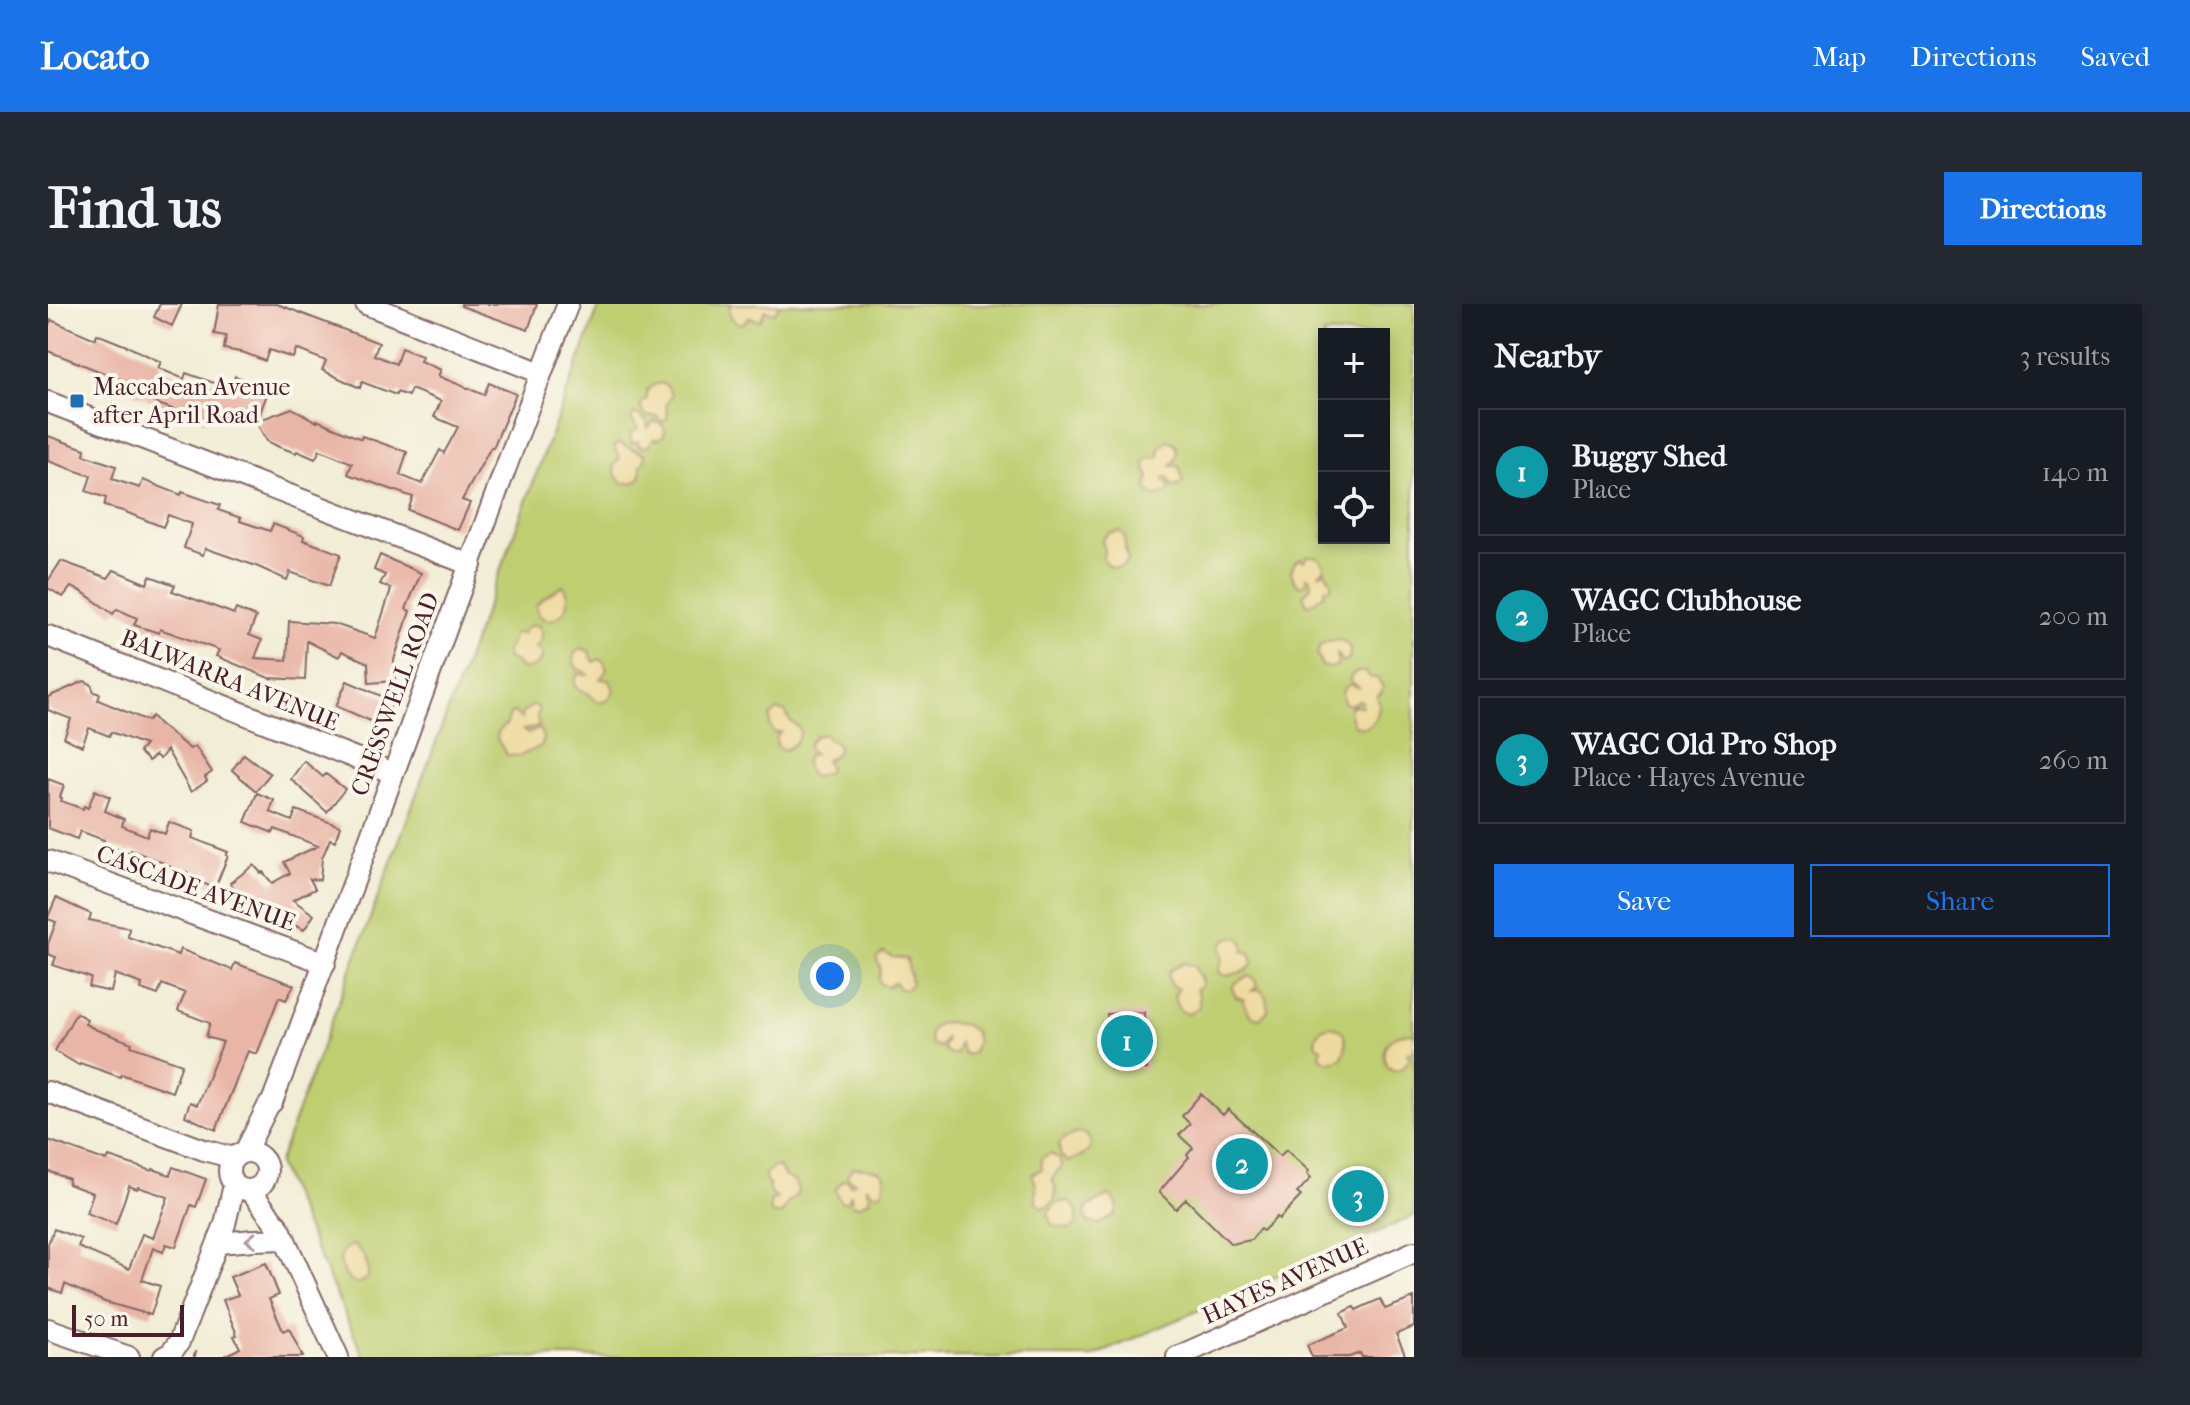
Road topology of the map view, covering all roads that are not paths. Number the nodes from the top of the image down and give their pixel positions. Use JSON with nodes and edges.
{"nodes":[{"id":1,"x":366,"y":304,"type":"edge"},
{"id":2,"x":568,"y":304,"type":"edge"},
{"id":3,"x":541,"y":373,"type":"junction"},
{"id":4,"x":48,"y":402,"type":"edge"},
{"id":5,"x":471,"y":565,"type":"junction"},
{"id":6,"x":48,"y":636,"type":"edge"},
{"id":7,"x":393,"y":773,"type":"junction"},
{"id":8,"x":48,"y":861,"type":"edge"},
{"id":9,"x":325,"y":963,"type":"junction"},
{"id":10,"x":48,"y":1092,"type":"edge"},
{"id":11,"x":245,"y":1170,"type":"junction"},
{"id":12,"x":283,"y":1234,"type":"junction"},
{"id":13,"x":218,"y":1243,"type":"junction"},
{"id":14,"x":1414,"y":1252,"type":"edge"},
{"id":15,"x":48,"y":1329,"type":"edge"},
{"id":16,"x":67,"y":1347,"type":"edge"},
{"id":17,"x":168,"y":1355,"type":"edge"},
{"id":18,"x":129,"y":1357,"type":"edge"},
{"id":19,"x":338,"y":1357,"type":"edge"},
{"id":20,"x":1177,"y":1357,"type":"edge"}],
"edges":[{"from":1,"to":3,"type":"street"},
{"from":2,"to":3,"type":"street","name":"CRESSWELL ROAD"},
{"from":3,"to":5,"type":"street","name":"CRESSWELL ROAD"},
{"from":4,"to":5,"type":"street"},
{"from":5,"to":7,"type":"street","name":"CRESSWELL ROAD"},
{"from":6,"to":7,"type":"street","name":"BALWARRA AVENUE"},
{"from":7,"to":9,"type":"street","name":"CRESSWELL ROAD"},
{"from":8,"to":9,"type":"street","name":"CASCADE AVENUE"},
{"from":9,"to":11,"type":"street","name":"CRESSWELL ROAD"},
{"from":10,"to":11,"type":"street"},
{"from":11,"to":12,"type":"street"},
{"from":11,"to":13,"type":"street","name":"CRESSWELL ROAD"},
{"from":12,"to":13,"type":"street","one_way":true},
{"from":12,"to":19,"type":"street"},
{"from":13,"to":17,"type":"street","name":"CRESSWELL ROAD"},
{"from":14,"to":20,"type":"street","name":"HAYES AVENUE"},
{"from":15,"to":16,"type":"street"},
{"from":16,"to":18,"type":"street"}]}
